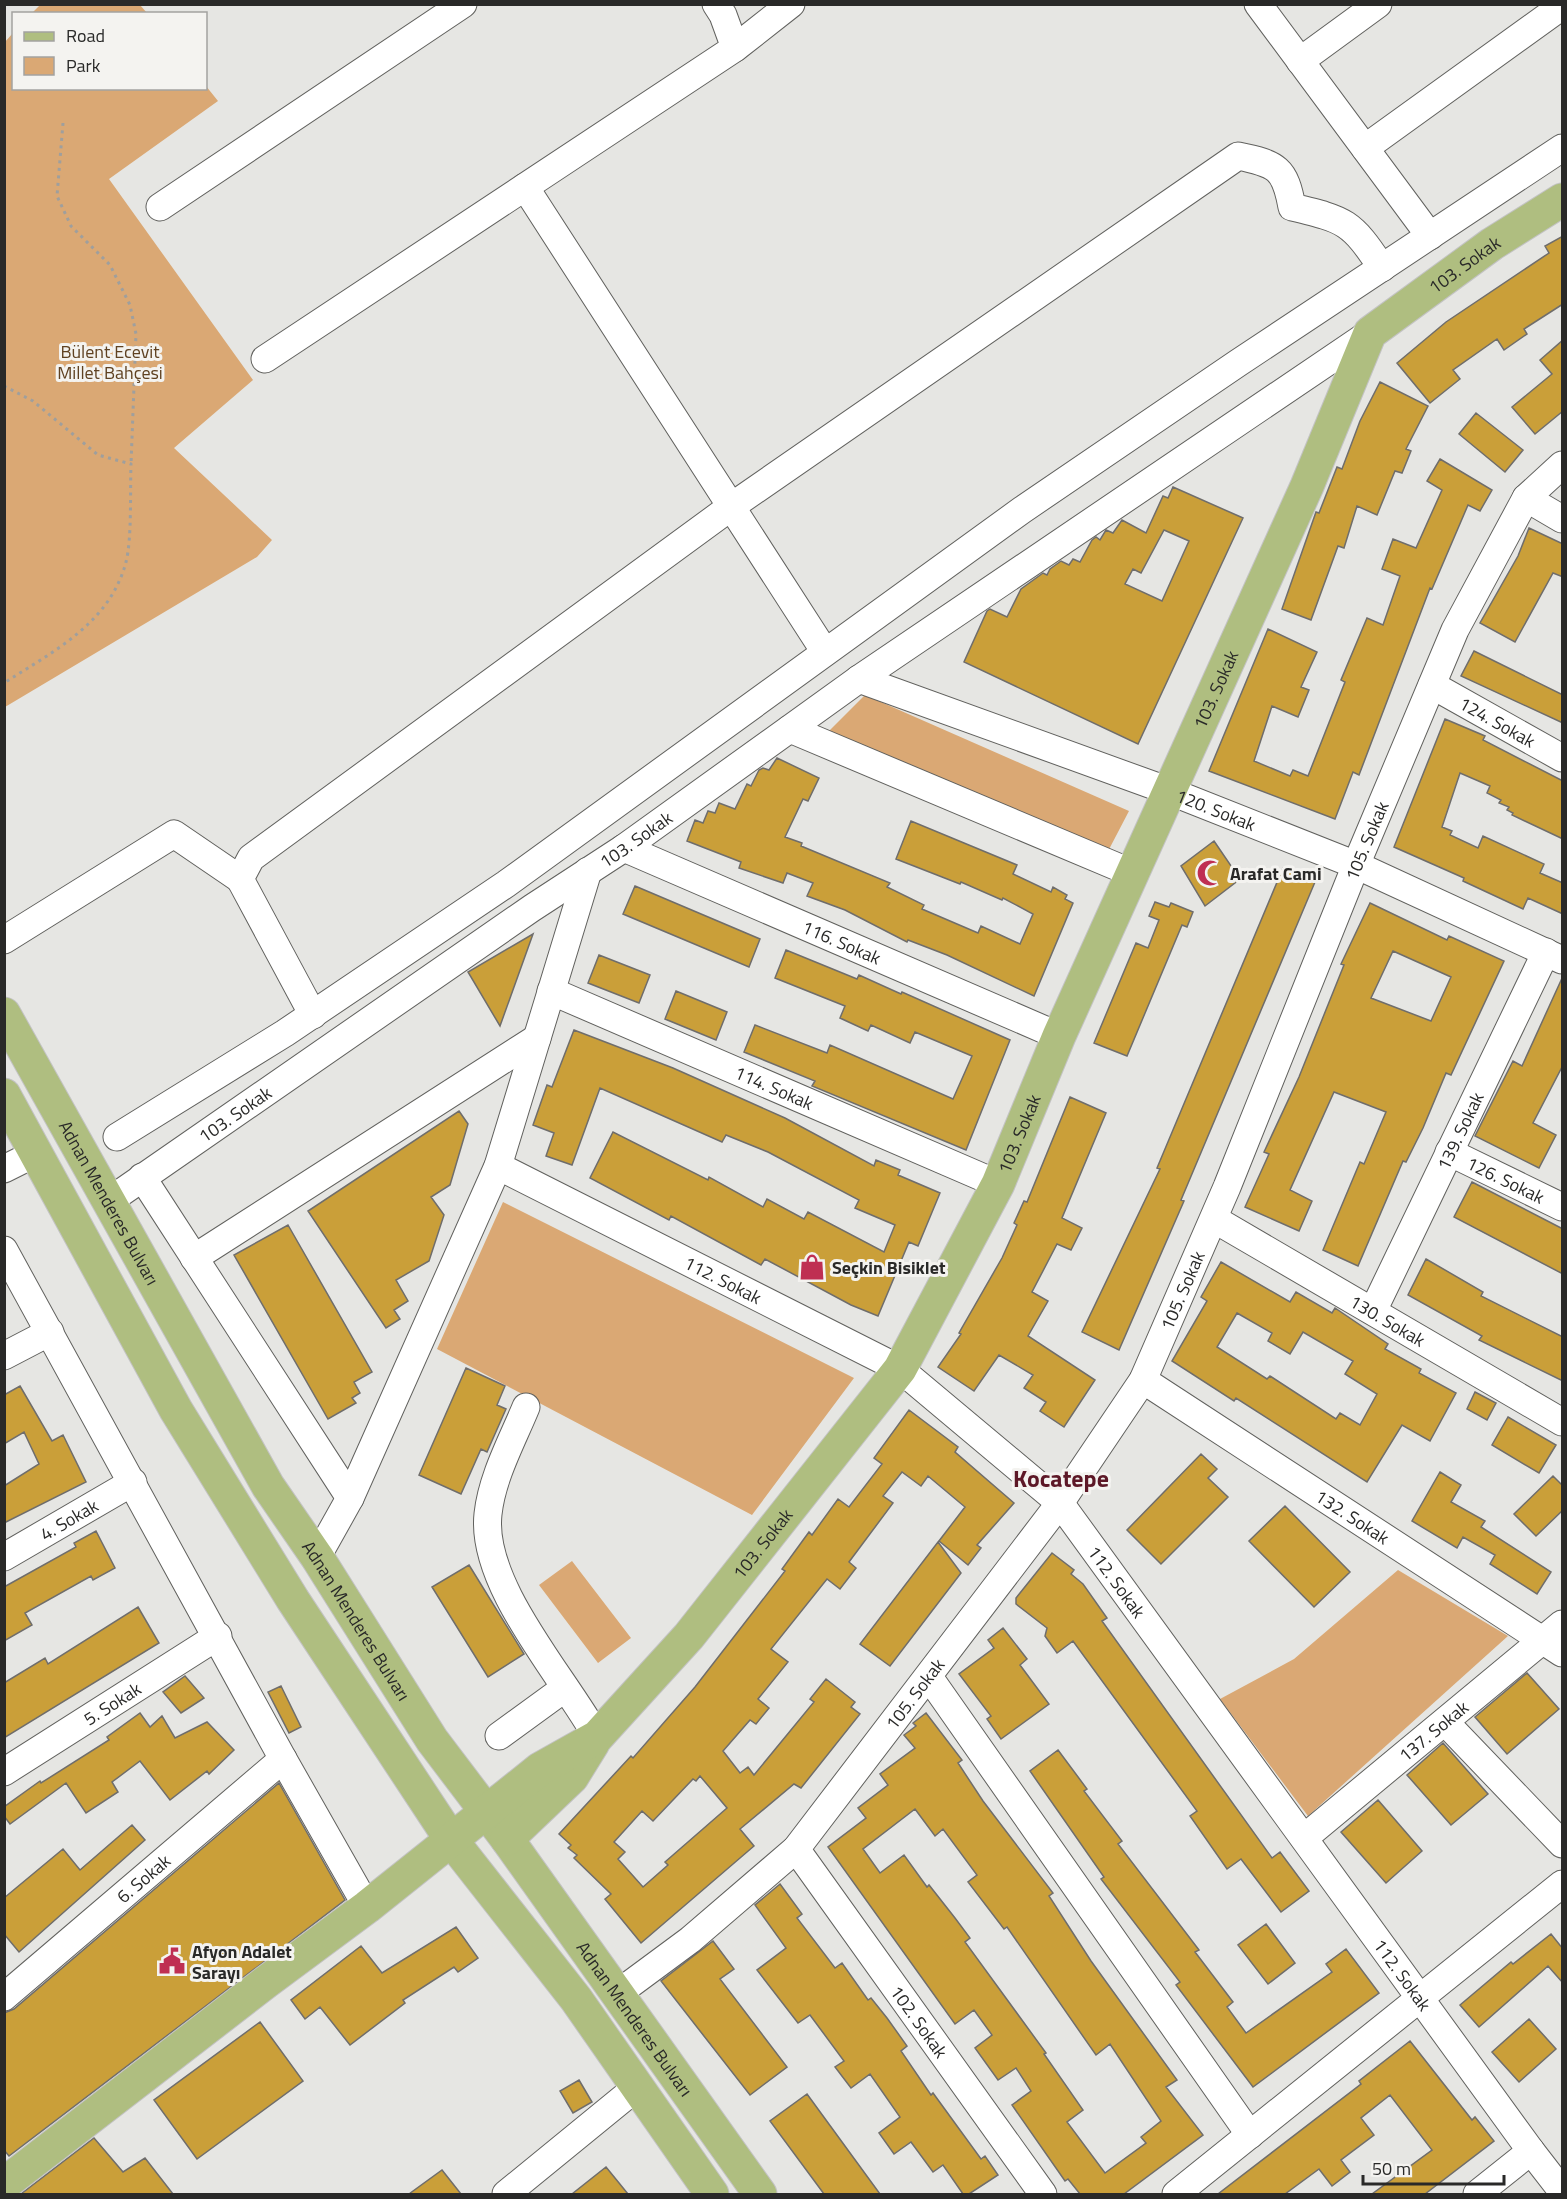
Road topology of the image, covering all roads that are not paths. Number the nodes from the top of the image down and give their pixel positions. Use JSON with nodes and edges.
{"nodes":[{"id":1,"x":463,"y":4,"type":"edge"},
{"id":2,"x":716,"y":4,"type":"edge"},
{"id":3,"x":791,"y":4,"type":"edge"},
{"id":4,"x":1258,"y":4,"type":"edge"},
{"id":5,"x":1378,"y":4,"type":"edge"},
{"id":6,"x":1563,"y":6,"type":"edge"},
{"id":7,"x":735,"y":48,"type":"junction"},
{"id":8,"x":1300,"y":61,"type":"junction"},
{"id":9,"x":1365,"y":148,"type":"junction"},
{"id":10,"x":1563,"y":148,"type":"edge"},
{"id":11,"x":525,"y":187,"type":"junction"},
{"id":12,"x":1563,"y":200,"type":"edge"},
{"id":13,"x":160,"y":207,"type":"dead end"},
{"id":14,"x":1430,"y":236,"type":"junction"},
{"id":15,"x":1382,"y":267,"type":"junction"},
{"id":16,"x":1370,"y":333,"type":"junction"},
{"id":17,"x":265,"y":359,"type":"dead end"},
{"id":18,"x":1563,"y":465,"type":"edge"},
{"id":19,"x":1526,"y":498,"type":"junction"},
{"id":20,"x":732,"y":506,"type":"junction"},
{"id":21,"x":1563,"y":519,"type":"edge"},
{"id":22,"x":825,"y":652,"type":"junction"},
{"id":23,"x":859,"y":679,"type":"junction"},
{"id":24,"x":1432,"y":685,"type":"junction"},
{"id":25,"x":790,"y":729,"type":"junction"},
{"id":26,"x":1563,"y":758,"type":"edge"},
{"id":27,"x":1169,"y":791,"type":"junction"},
{"id":28,"x":624,"y":848,"type":"junction"},
{"id":29,"x":1356,"y":865,"type":"junction"},
{"id":30,"x":588,"y":872,"type":"junction"},
{"id":31,"x":1132,"y":873,"type":"junction"},
{"id":32,"x":240,"y":879,"type":"junction"},
{"id":33,"x":4,"y":940,"type":"edge"},
{"id":34,"x":1554,"y":956,"type":"edge"},
{"id":35,"x":551,"y":991,"type":"junction"},
{"id":36,"x":4,"y":1014,"type":"edge"},
{"id":37,"x":313,"y":1015,"type":"junction"},
{"id":38,"x":1059,"y":1036,"type":"junction"},
{"id":39,"x":537,"y":1038,"type":"junction"},
{"id":40,"x":4,"y":1095,"type":"edge"},
{"id":41,"x":117,"y":1137,"type":"dead end"},
{"id":42,"x":1449,"y":1152,"type":"junction"},
{"id":43,"x":36,"y":1154,"type":"junction"},
{"id":44,"x":498,"y":1166,"type":"junction"},
{"id":45,"x":4,"y":1169,"type":"edge"},
{"id":46,"x":142,"y":1177,"type":"junction"},
{"id":47,"x":998,"y":1184,"type":"junction"},
{"id":48,"x":109,"y":1201,"type":"junction"},
{"id":49,"x":1563,"y":1207,"type":"edge"},
{"id":50,"x":1214,"y":1219,"type":"junction"},
{"id":51,"x":4,"y":1250,"type":"edge"},
{"id":52,"x":194,"y":1258,"type":"junction"},
{"id":53,"x":1373,"y":1311,"type":"junction"},
{"id":54,"x":50,"y":1332,"type":"junction"},
{"id":55,"x":4,"y":1356,"type":"edge"},
{"id":56,"x":900,"y":1369,"type":"junction"},
{"id":57,"x":1143,"y":1380,"type":"junction"},
{"id":58,"x":526,"y":1407,"type":"dead end"},
{"id":59,"x":1563,"y":1422,"type":"edge"},
{"id":60,"x":133,"y":1482,"type":"junction"},
{"id":61,"x":350,"y":1498,"type":"junction"},
{"id":62,"x":1060,"y":1503,"type":"junction"},
{"id":63,"x":4,"y":1557,"type":"edge"},
{"id":64,"x":317,"y":1557,"type":"junction"},
{"id":65,"x":218,"y":1636,"type":"junction"},
{"id":66,"x":1556,"y":1639,"type":"edge"},
{"id":67,"x":928,"y":1677,"type":"junction"},
{"id":68,"x":565,"y":1688,"type":"junction"},
{"id":69,"x":1445,"y":1722,"type":"junction"},
{"id":70,"x":499,"y":1736,"type":"dead end"},
{"id":71,"x":597,"y":1737,"type":"junction"},
{"id":72,"x":283,"y":1759,"type":"junction"},
{"id":73,"x":4,"y":1772,"type":"edge"},
{"id":74,"x":497,"y":1826,"type":"junction"},
{"id":75,"x":1304,"y":1838,"type":"junction"},
{"id":76,"x":452,"y":1841,"type":"junction"},
{"id":77,"x":1563,"y":1844,"type":"edge"},
{"id":78,"x":796,"y":1849,"type":"junction"},
{"id":79,"x":1563,"y":1884,"type":"edge"},
{"id":80,"x":367,"y":1907,"type":"junction"},
{"id":81,"x":617,"y":1994,"type":"junction"},
{"id":82,"x":4,"y":1997,"type":"edge"},
{"id":83,"x":1420,"y":1998,"type":"junction"},
{"id":84,"x":637,"y":2087,"type":"junction"},
{"id":85,"x":1250,"y":2135,"type":"junction"},
{"id":86,"x":1531,"y":2151,"type":"junction"},
{"id":87,"x":7,"y":2176,"type":"edge"},
{"id":88,"x":1563,"y":2191,"type":"edge"},
{"id":89,"x":506,"y":2194,"type":"edge"},
{"id":90,"x":712,"y":2194,"type":"edge"},
{"id":91,"x":760,"y":2194,"type":"edge"},
{"id":92,"x":1043,"y":2194,"type":"edge"},
{"id":93,"x":1176,"y":2194,"type":"edge"},
{"id":94,"x":1477,"y":2194,"type":"edge"}],
"edges":[{"from":1,"to":13,"type":"street"},
{"from":2,"to":7,"type":"street"},
{"from":3,"to":7,"type":"street"},
{"from":4,"to":8,"type":"street"},
{"from":5,"to":8,"type":"street"},
{"from":6,"to":9,"type":"street"},
{"from":7,"to":11,"type":"street"},
{"from":8,"to":9,"type":"street"},
{"from":9,"to":14,"type":"street"},
{"from":10,"to":14,"type":"street"},
{"from":11,"to":17,"type":"street"},
{"from":11,"to":20,"type":"street"},
{"from":12,"to":16,"type":"main road","name":"103. Sokak"},
{"from":14,"to":15,"type":"street"},
{"from":15,"to":20,"type":"street"},
{"from":15,"to":22,"type":"street"},
{"from":16,"to":23,"type":"street","name":"103. Sokak"},
{"from":16,"to":27,"type":"main road","name":"103. Sokak"},
{"from":18,"to":19,"type":"street","name":"105. Sokak"},
{"from":19,"to":21,"type":"street"},
{"from":19,"to":24,"type":"street","name":"105. Sokak"},
{"from":20,"to":22,"type":"street"},
{"from":20,"to":32,"type":"street"},
{"from":22,"to":37,"type":"street"},
{"from":23,"to":25,"type":"street","name":"103. Sokak"},
{"from":23,"to":27,"type":"street","name":"120. Sokak"},
{"from":24,"to":26,"type":"street","name":"124. Sokak"},
{"from":24,"to":29,"type":"street","name":"105. Sokak"},
{"from":25,"to":28,"type":"street","name":"103. Sokak"},
{"from":25,"to":31,"type":"street"},
{"from":27,"to":29,"type":"street","name":"120. Sokak"},
{"from":27,"to":31,"type":"main road","name":"103. Sokak"},
{"from":28,"to":30,"type":"street","name":"103. Sokak"},
{"from":28,"to":38,"type":"street","name":"116. Sokak"},
{"from":29,"to":34,"type":"street","name":"120. Sokak"},
{"from":29,"to":50,"type":"street","name":"105. Sokak"},
{"from":30,"to":35,"type":"street"},
{"from":30,"to":46,"type":"street","name":"103. Sokak"},
{"from":31,"to":38,"type":"main road","name":"103. Sokak"},
{"from":32,"to":33,"type":"street"},
{"from":32,"to":37,"type":"street"},
{"from":34,"to":42,"type":"street","name":"139. Sokak"},
{"from":35,"to":39,"type":"street"},
{"from":35,"to":47,"type":"street","name":"114. Sokak"},
{"from":36,"to":48,"type":"main road","name":"Adnan Menderes Bulvarı"},
{"from":37,"to":41,"type":"street"},
{"from":38,"to":47,"type":"main road","name":"103. Sokak"},
{"from":39,"to":44,"type":"street"},
{"from":39,"to":52,"type":"street"},
{"from":40,"to":43,"type":"main road","name":"Adnan Menderes Bulvarı"},
{"from":42,"to":49,"type":"street","name":"126. Sokak"},
{"from":42,"to":53,"type":"street","name":"139. Sokak"},
{"from":43,"to":45,"type":"street"},
{"from":43,"to":76,"type":"main road","name":"Adnan Menderes Bulvarı"},
{"from":44,"to":56,"type":"street","name":"112. Sokak"},
{"from":44,"to":61,"type":"street"},
{"from":46,"to":48,"type":"street","name":"103. Sokak"},
{"from":46,"to":52,"type":"street"},
{"from":47,"to":56,"type":"main road","name":"103. Sokak"},
{"from":48,"to":64,"type":"main road","name":"Adnan Menderes Bulvarı"},
{"from":50,"to":53,"type":"street","name":"130. Sokak"},
{"from":50,"to":57,"type":"street","name":"105. Sokak"},
{"from":51,"to":54,"type":"street"},
{"from":52,"to":61,"type":"street"},
{"from":53,"to":59,"type":"street","name":"130. Sokak"},
{"from":54,"to":55,"type":"street"},
{"from":54,"to":60,"type":"street"},
{"from":56,"to":62,"type":"street","name":"112. Sokak"},
{"from":56,"to":71,"type":"main road","name":"103. Sokak"},
{"from":57,"to":62,"type":"street","name":"105. Sokak"},
{"from":57,"to":66,"type":"street","name":"132. Sokak"},
{"from":58,"to":68,"type":"street"},
{"from":60,"to":63,"type":"street","name":"4. Sokak"},
{"from":60,"to":65,"type":"street"},
{"from":61,"to":64,"type":"street"},
{"from":62,"to":67,"type":"street","name":"105. Sokak"},
{"from":62,"to":75,"type":"street","name":"112. Sokak"},
{"from":64,"to":74,"type":"main road","name":"Adnan Menderes Bulvarı"},
{"from":65,"to":72,"type":"street"},
{"from":65,"to":73,"type":"street","name":"5. Sokak"},
{"from":66,"to":69,"type":"street","name":"137. Sokak"},
{"from":67,"to":78,"type":"street","name":"105. Sokak"},
{"from":67,"to":85,"type":"street"},
{"from":68,"to":70,"type":"street"},
{"from":68,"to":71,"type":"street"},
{"from":69,"to":75,"type":"street","name":"137. Sokak"},
{"from":69,"to":77,"type":"street"},
{"from":71,"to":74,"type":"main road","name":"103. Sokak"},
{"from":72,"to":80,"type":"street"},
{"from":72,"to":82,"type":"street","name":"6. Sokak"},
{"from":74,"to":76,"type":"main road","name":"103. Sokak"},
{"from":74,"to":81,"type":"main road","name":"Adnan Menderes Bulvarı"},
{"from":75,"to":83,"type":"street","name":"112. Sokak"},
{"from":76,"to":80,"type":"main road","name":"103. Sokak"},
{"from":76,"to":84,"type":"main road","name":"Adnan Menderes Bulvarı"},
{"from":78,"to":81,"type":"street","name":"105. Sokak"},
{"from":78,"to":92,"type":"street","name":"102. Sokak"},
{"from":79,"to":83,"type":"street"},
{"from":80,"to":87,"type":"main road","name":"103. Sokak"},
{"from":81,"to":91,"type":"main road","name":"Adnan Menderes Bulvarı"},
{"from":83,"to":85,"type":"street"},
{"from":83,"to":86,"type":"street","name":"112. Sokak"},
{"from":84,"to":89,"type":"street"},
{"from":84,"to":90,"type":"main road","name":"Adnan Menderes Bulvarı"},
{"from":85,"to":93,"type":"street"},
{"from":86,"to":88,"type":"street","name":"112. Sokak"},
{"from":86,"to":94,"type":"street"}]}
